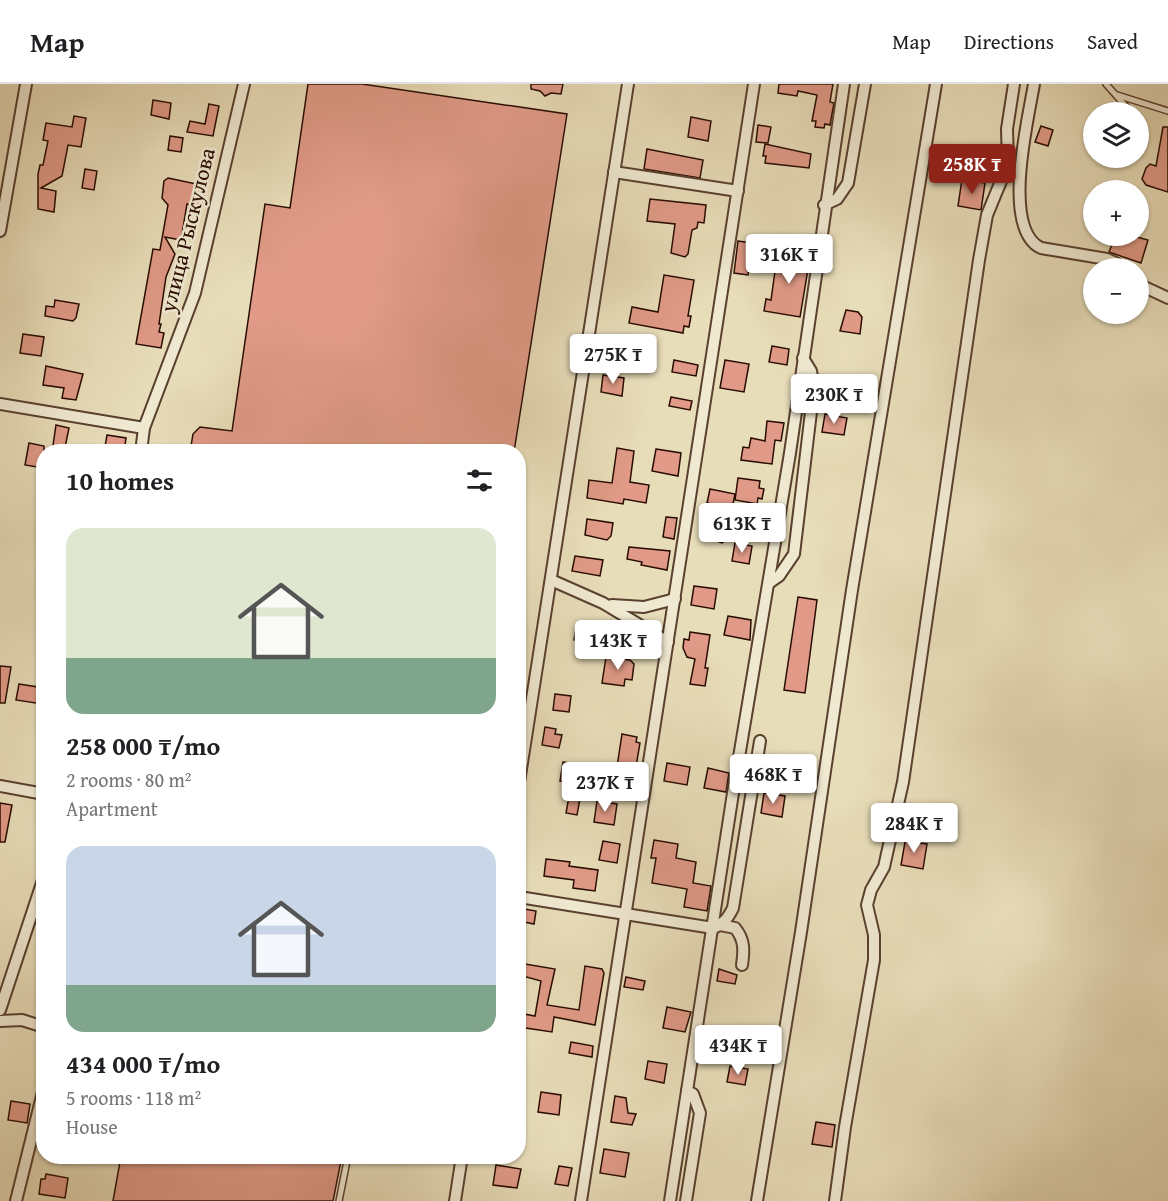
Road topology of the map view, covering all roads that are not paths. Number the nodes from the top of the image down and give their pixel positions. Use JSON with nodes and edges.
{"nodes":[{"id":1,"x":26,"y":84,"type":"edge"},
{"id":2,"x":243,"y":84,"type":"edge"},
{"id":3,"x":628,"y":84,"type":"edge"},
{"id":4,"x":754,"y":84,"type":"edge"},
{"id":5,"x":844,"y":84,"type":"edge"},
{"id":6,"x":865,"y":84,"type":"edge"},
{"id":7,"x":936,"y":84,"type":"edge"},
{"id":8,"x":1014,"y":84,"type":"edge"},
{"id":9,"x":1034,"y":84,"type":"edge"},
{"id":10,"x":1106,"y":84,"type":"edge"},
{"id":11,"x":1117,"y":95,"type":"junction"},
{"id":12,"x":1123,"y":102,"type":"edge"},
{"id":13,"x":1168,"y":111,"type":"edge"},
{"id":14,"x":614,"y":172,"type":"junction"},
{"id":15,"x":738,"y":191,"type":"junction"},
{"id":16,"x":824,"y":206,"type":"junction"},
{"id":17,"x":0,"y":231,"type":"edge"},
{"id":18,"x":1101,"y":258,"type":"edge"},
{"id":19,"x":1149,"y":289,"type":"edge"},
{"id":20,"x":1168,"y":298,"type":"edge"},
{"id":21,"x":803,"y":358,"type":"junction"},
{"id":22,"x":0,"y":404,"type":"edge"},
{"id":23,"x":144,"y":428,"type":"junction"},
{"id":24,"x":142,"y":444,"type":"edge"},
{"id":25,"x":552,"y":580,"type":"junction"},
{"id":26,"x":769,"y":583,"type":"junction"},
{"id":27,"x":675,"y":599,"type":"junction"},
{"id":28,"x":603,"y":603,"type":"junction"},
{"id":29,"x":668,"y":642,"type":"junction"},
{"id":30,"x":526,"y":739,"type":"edge"},
{"id":31,"x":760,"y":741,"type":"dead end"},
{"id":32,"x":0,"y":786,"type":"edge"},
{"id":33,"x":36,"y":793,"type":"edge"},
{"id":34,"x":526,"y":898,"type":"edge"},
{"id":35,"x":36,"y":901,"type":"edge"},
{"id":36,"x":625,"y":913,"type":"junction"},
{"id":37,"x":716,"y":927,"type":"junction"},
{"id":38,"x":742,"y":965,"type":"dead end"},
{"id":39,"x":0,"y":1010,"type":"edge"},
{"id":40,"x":0,"y":1021,"type":"edge"},
{"id":41,"x":36,"y":1025,"type":"edge"},
{"id":42,"x":687,"y":1090,"type":"junction"},
{"id":43,"x":36,"y":1120,"type":"edge"},
{"id":44,"x":346,"y":1164,"type":"edge"},
{"id":45,"x":461,"y":1164,"type":"edge"},
{"id":46,"x":16,"y":1201,"type":"edge"},
{"id":47,"x":339,"y":1201,"type":"edge"},
{"id":48,"x":455,"y":1201,"type":"edge"},
{"id":49,"x":581,"y":1201,"type":"edge"},
{"id":50,"x":670,"y":1201,"type":"edge"},
{"id":51,"x":686,"y":1201,"type":"edge"},
{"id":52,"x":756,"y":1201,"type":"edge"},
{"id":53,"x":835,"y":1201,"type":"edge"}],
"edges":[{"from":1,"to":17,"type":"street"},
{"from":2,"to":23,"type":"street","name":"улица Рыскулова"},
{"from":3,"to":14,"type":"street"},
{"from":4,"to":15,"type":"street"},
{"from":5,"to":16,"type":"street"},
{"from":6,"to":16,"type":"street"},
{"from":7,"to":52,"type":"street"},
{"from":8,"to":53,"type":"street"},
{"from":9,"to":18,"type":"street"},
{"from":10,"to":11,"type":"lane"},
{"from":11,"to":12,"type":"lane"},
{"from":11,"to":13,"type":"lane"},
{"from":14,"to":15,"type":"street"},
{"from":14,"to":25,"type":"street"},
{"from":15,"to":27,"type":"street"},
{"from":16,"to":21,"type":"street"},
{"from":19,"to":20,"type":"street"},
{"from":21,"to":26,"type":"street"},
{"from":21,"to":26,"type":"street"},
{"from":22,"to":23,"type":"street"},
{"from":23,"to":24,"type":"street","name":"улица Рыскулова"},
{"from":25,"to":28,"type":"street"},
{"from":25,"to":30,"type":"street"},
{"from":26,"to":37,"type":"street"},
{"from":27,"to":28,"type":"street"},
{"from":27,"to":29,"type":"street"},
{"from":28,"to":29,"type":"street"},
{"from":29,"to":36,"type":"street"},
{"from":31,"to":37,"type":"street"},
{"from":32,"to":33,"type":"street"},
{"from":34,"to":36,"type":"street"},
{"from":35,"to":39,"type":"street"},
{"from":36,"to":37,"type":"street"},
{"from":36,"to":49,"type":"street"},
{"from":37,"to":38,"type":"street"},
{"from":37,"to":42,"type":"street"},
{"from":40,"to":41,"type":"street"},
{"from":42,"to":50,"type":"street"},
{"from":42,"to":51,"type":"street"},
{"from":43,"to":46,"type":"street"},
{"from":44,"to":47,"type":"lane"},
{"from":45,"to":48,"type":"street"}]}
